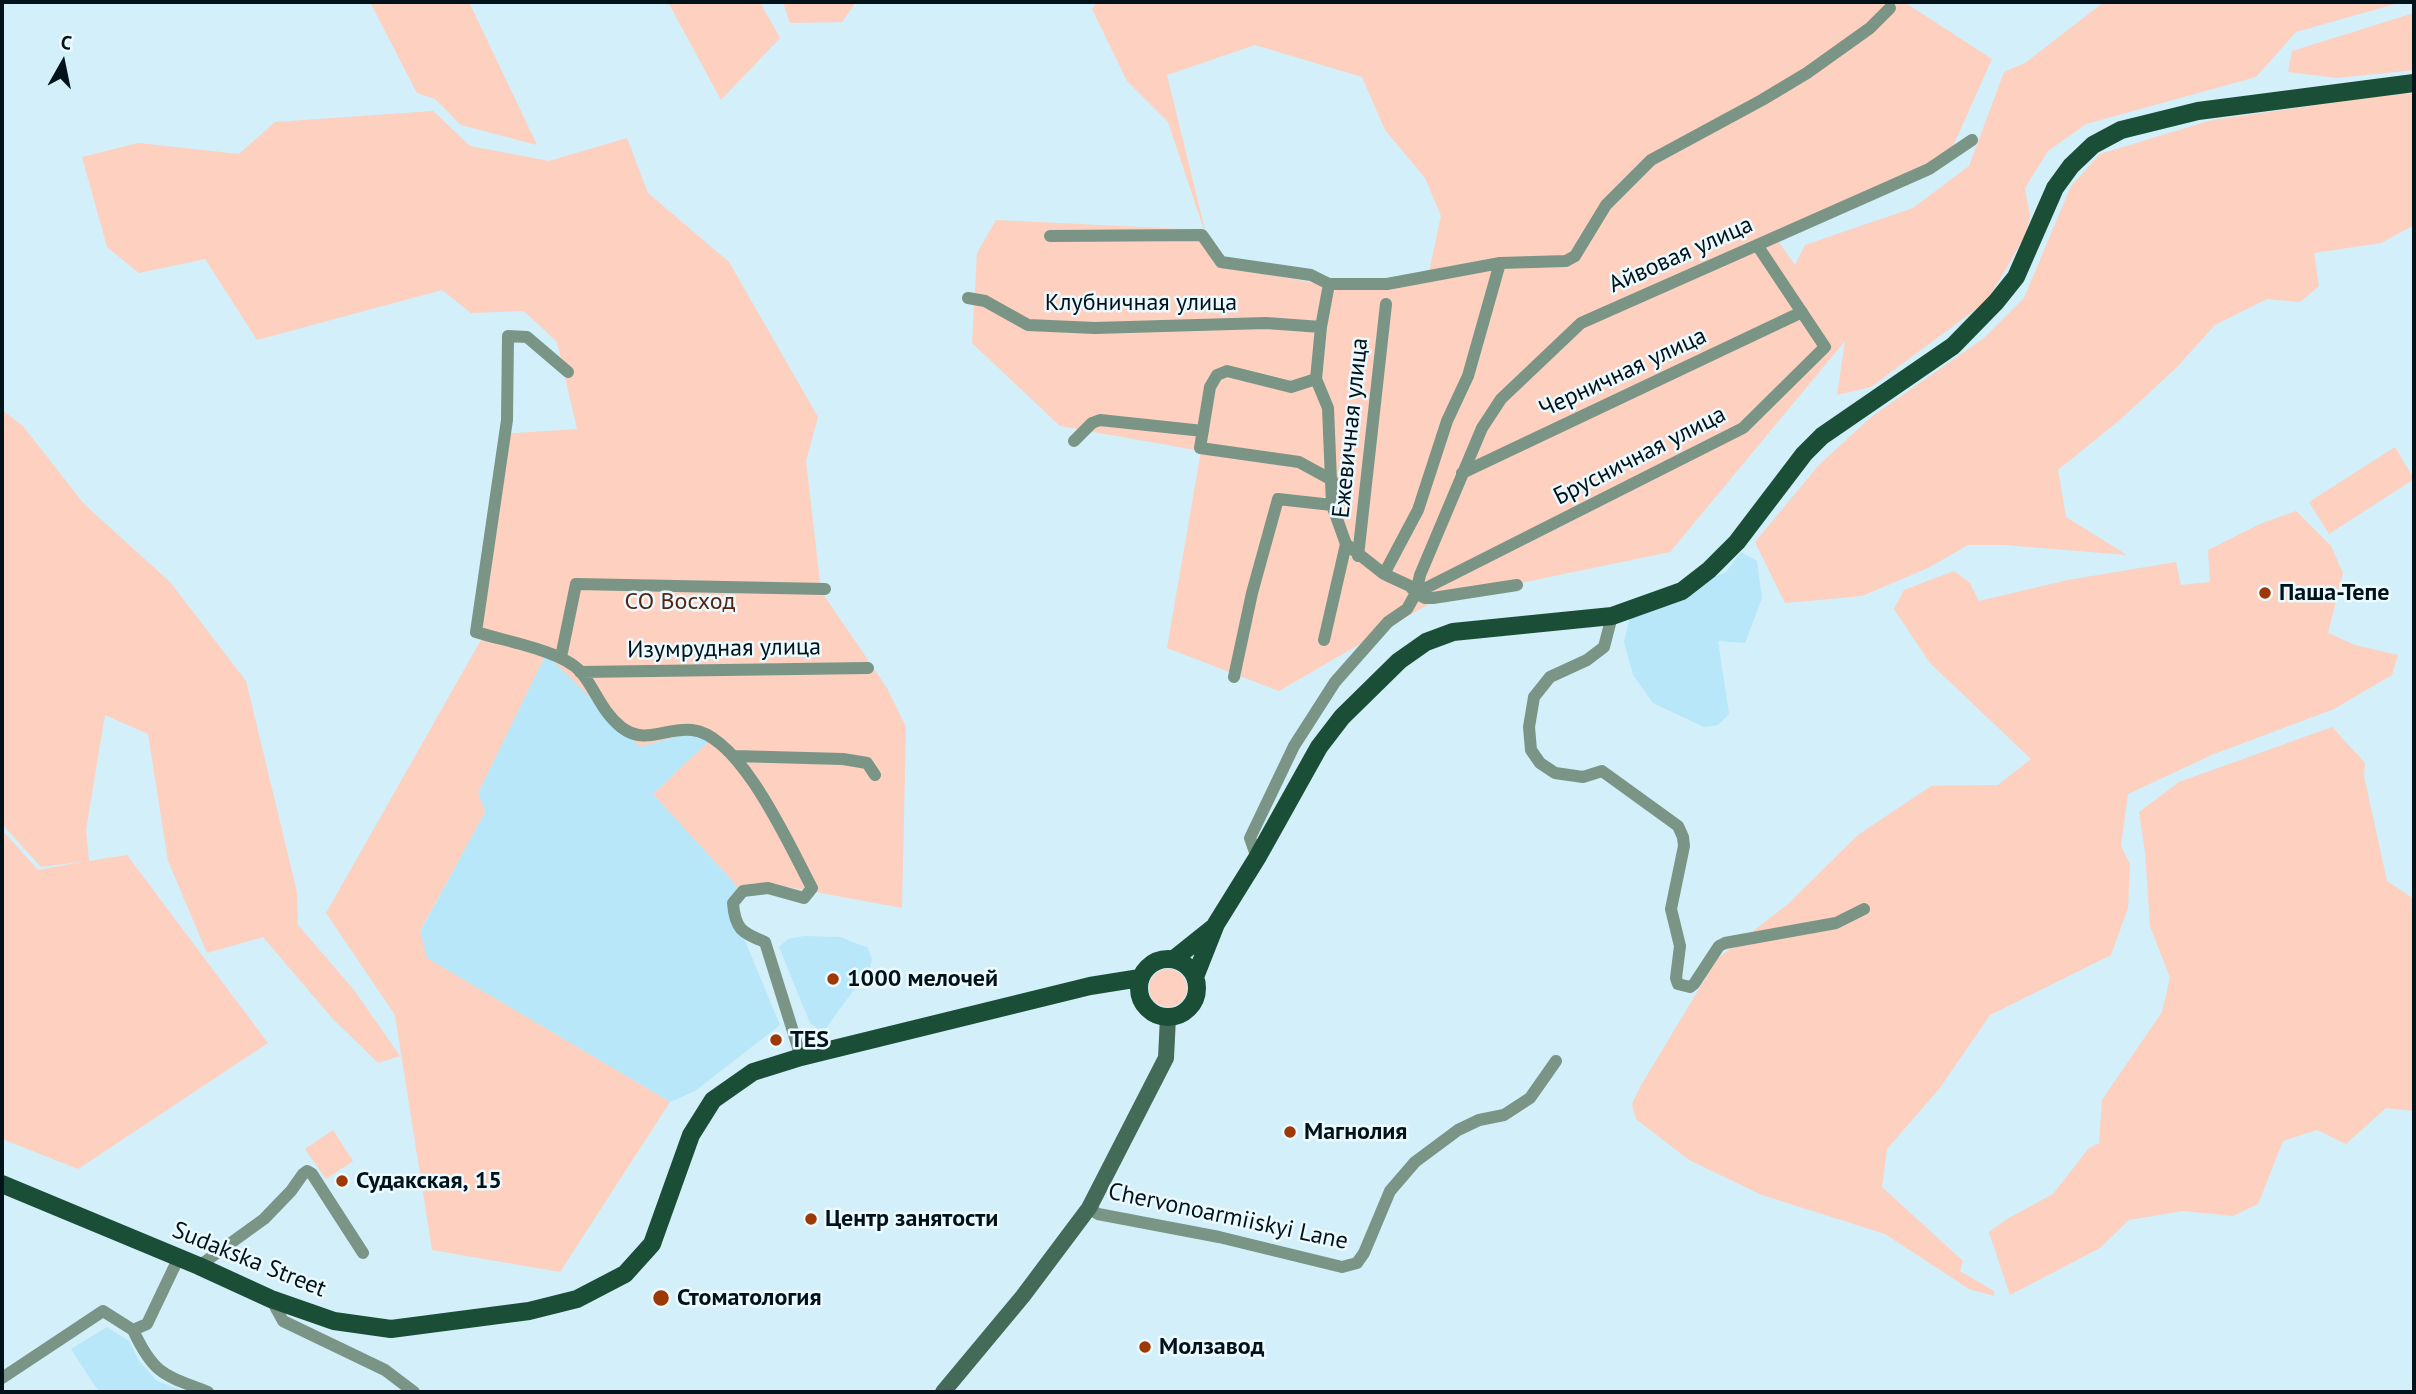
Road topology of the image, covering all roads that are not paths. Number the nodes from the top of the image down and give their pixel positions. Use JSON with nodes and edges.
{"nodes":[{"id":1,"x":1890,"y":8,"type":"dead end"},
{"id":2,"x":2414,"y":83,"type":"edge"},
{"id":3,"x":1972,"y":140,"type":"dead end"},
{"id":4,"x":1050,"y":236,"type":"dead end"},
{"id":5,"x":1758,"y":245,"type":"junction"},
{"id":6,"x":1500,"y":264,"type":"junction"},
{"id":7,"x":1329,"y":284,"type":"junction"},
{"id":8,"x":968,"y":298,"type":"dead end"},
{"id":9,"x":1386,"y":304,"type":"dead end"},
{"id":10,"x":1802,"y":312,"type":"junction"},
{"id":11,"x":1321,"y":327,"type":"junction"},
{"id":12,"x":568,"y":372,"type":"dead end"},
{"id":13,"x":1316,"y":379,"type":"junction"},
{"id":14,"x":1203,"y":431,"type":"junction"},
{"id":15,"x":1073,"y":441,"type":"dead end"},
{"id":16,"x":1462,"y":473,"type":"junction"},
{"id":17,"x":1332,"y":480,"type":"junction"},
{"id":18,"x":1332,"y":505,"type":"junction"},
{"id":19,"x":1346,"y":544,"type":"junction"},
{"id":20,"x":1358,"y":556,"type":"junction"},
{"id":21,"x":1384,"y":574,"type":"junction"},
{"id":22,"x":1517,"y":585,"type":"dead end"},
{"id":23,"x":825,"y":589,"type":"dead end"},
{"id":24,"x":1416,"y":593,"type":"junction"},
{"id":25,"x":1612,"y":616,"type":"junction"},
{"id":26,"x":1324,"y":640,"type":"dead end"},
{"id":27,"x":561,"y":657,"type":"junction"},
{"id":28,"x":868,"y":668,"type":"dead end"},
{"id":29,"x":580,"y":672,"type":"junction"},
{"id":30,"x":1234,"y":677,"type":"dead end"},
{"id":31,"x":734,"y":756,"type":"junction"},
{"id":32,"x":874,"y":775,"type":"dead end"},
{"id":33,"x":1257,"y":859,"type":"junction"},
{"id":34,"x":1864,"y":909,"type":"dead end"},
{"id":35,"x":1216,"y":924,"type":"junction"},
{"id":36,"x":1174,"y":960,"type":"junction"},
{"id":37,"x":1195,"y":977,"type":"junction"},
{"id":38,"x":1140,"y":978,"type":"junction"},
{"id":39,"x":1168,"y":1017,"type":"junction"},
{"id":40,"x":801,"y":1057,"type":"junction"},
{"id":41,"x":1556,"y":1061,"type":"dead end"},
{"id":42,"x":2,"y":1184,"type":"edge"},
{"id":43,"x":1089,"y":1208,"type":"junction"},
{"id":44,"x":363,"y":1253,"type":"dead end"},
{"id":45,"x":179,"y":1257,"type":"junction"},
{"id":46,"x":199,"y":1266,"type":"junction"},
{"id":47,"x":271,"y":1299,"type":"junction"},
{"id":48,"x":133,"y":1330,"type":"junction"},
{"id":49,"x":2,"y":1378,"type":"edge"},
{"id":50,"x":208,"y":1392,"type":"edge"},
{"id":51,"x":414,"y":1392,"type":"edge"},
{"id":52,"x":943,"y":1392,"type":"edge"}],
"edges":[{"from":1,"to":6,"type":"street"},
{"from":2,"to":25,"type":"main road"},
{"from":3,"to":5,"type":"street","name":"Айвовая улица"},
{"from":4,"to":7,"type":"street"},
{"from":5,"to":10,"type":"street"},
{"from":5,"to":16,"type":"street","name":"Айвовая улица"},
{"from":6,"to":7,"type":"street"},
{"from":6,"to":21,"type":"street"},
{"from":7,"to":11,"type":"street"},
{"from":8,"to":11,"type":"street","name":"Клубничная улица"},
{"from":9,"to":20,"type":"street","name":"Ежевичная улица"},
{"from":10,"to":16,"type":"street","name":"Черничная улица"},
{"from":10,"to":24,"type":"street","name":"Брусничная улица"},
{"from":11,"to":13,"type":"street"},
{"from":12,"to":27,"type":"street"},
{"from":13,"to":14,"type":"street"},
{"from":13,"to":17,"type":"street"},
{"from":14,"to":15,"type":"street"},
{"from":14,"to":17,"type":"street"},
{"from":16,"to":24,"type":"street","name":"Айвовая улица"},
{"from":17,"to":18,"type":"street"},
{"from":18,"to":19,"type":"street"},
{"from":18,"to":30,"type":"street"},
{"from":19,"to":20,"type":"street"},
{"from":19,"to":26,"type":"street"},
{"from":20,"to":21,"type":"street"},
{"from":21,"to":24,"type":"street"},
{"from":22,"to":24,"type":"street"},
{"from":23,"to":27,"type":"street"},
{"from":24,"to":33,"type":"street"},
{"from":25,"to":33,"type":"main road"},
{"from":25,"to":34,"type":"street"},
{"from":27,"to":29,"type":"street"},
{"from":28,"to":29,"type":"street","name":"Изумрудная улица"},
{"from":29,"to":31,"type":"street"},
{"from":31,"to":32,"type":"street"},
{"from":31,"to":40,"type":"street"},
{"from":33,"to":35,"type":"main road"},
{"from":35,"to":36,"type":"main road"},
{"from":35,"to":37,"type":"main road"},
{"from":36,"to":37,"type":"main road"},
{"from":36,"to":38,"type":"main road"},
{"from":37,"to":39,"type":"main road"},
{"from":38,"to":39,"type":"main road"},
{"from":38,"to":40,"type":"main road","name":"Sudakska Street"},
{"from":39,"to":43,"type":"main road"},
{"from":40,"to":47,"type":"main road","name":"Sudakska Street"},
{"from":41,"to":43,"type":"street","name":"Chervonoarmiiskyi Lane"},
{"from":42,"to":45,"type":"main road","name":"Sudakska Street"},
{"from":43,"to":52,"type":"main road"},
{"from":44,"to":46,"type":"street"},
{"from":45,"to":46,"type":"main road","name":"Sudakska Street"},
{"from":45,"to":48,"type":"street"},
{"from":46,"to":47,"type":"main road","name":"Sudakska Street"},
{"from":47,"to":51,"type":"street"},
{"from":48,"to":49,"type":"street"},
{"from":48,"to":50,"type":"street"}]}
